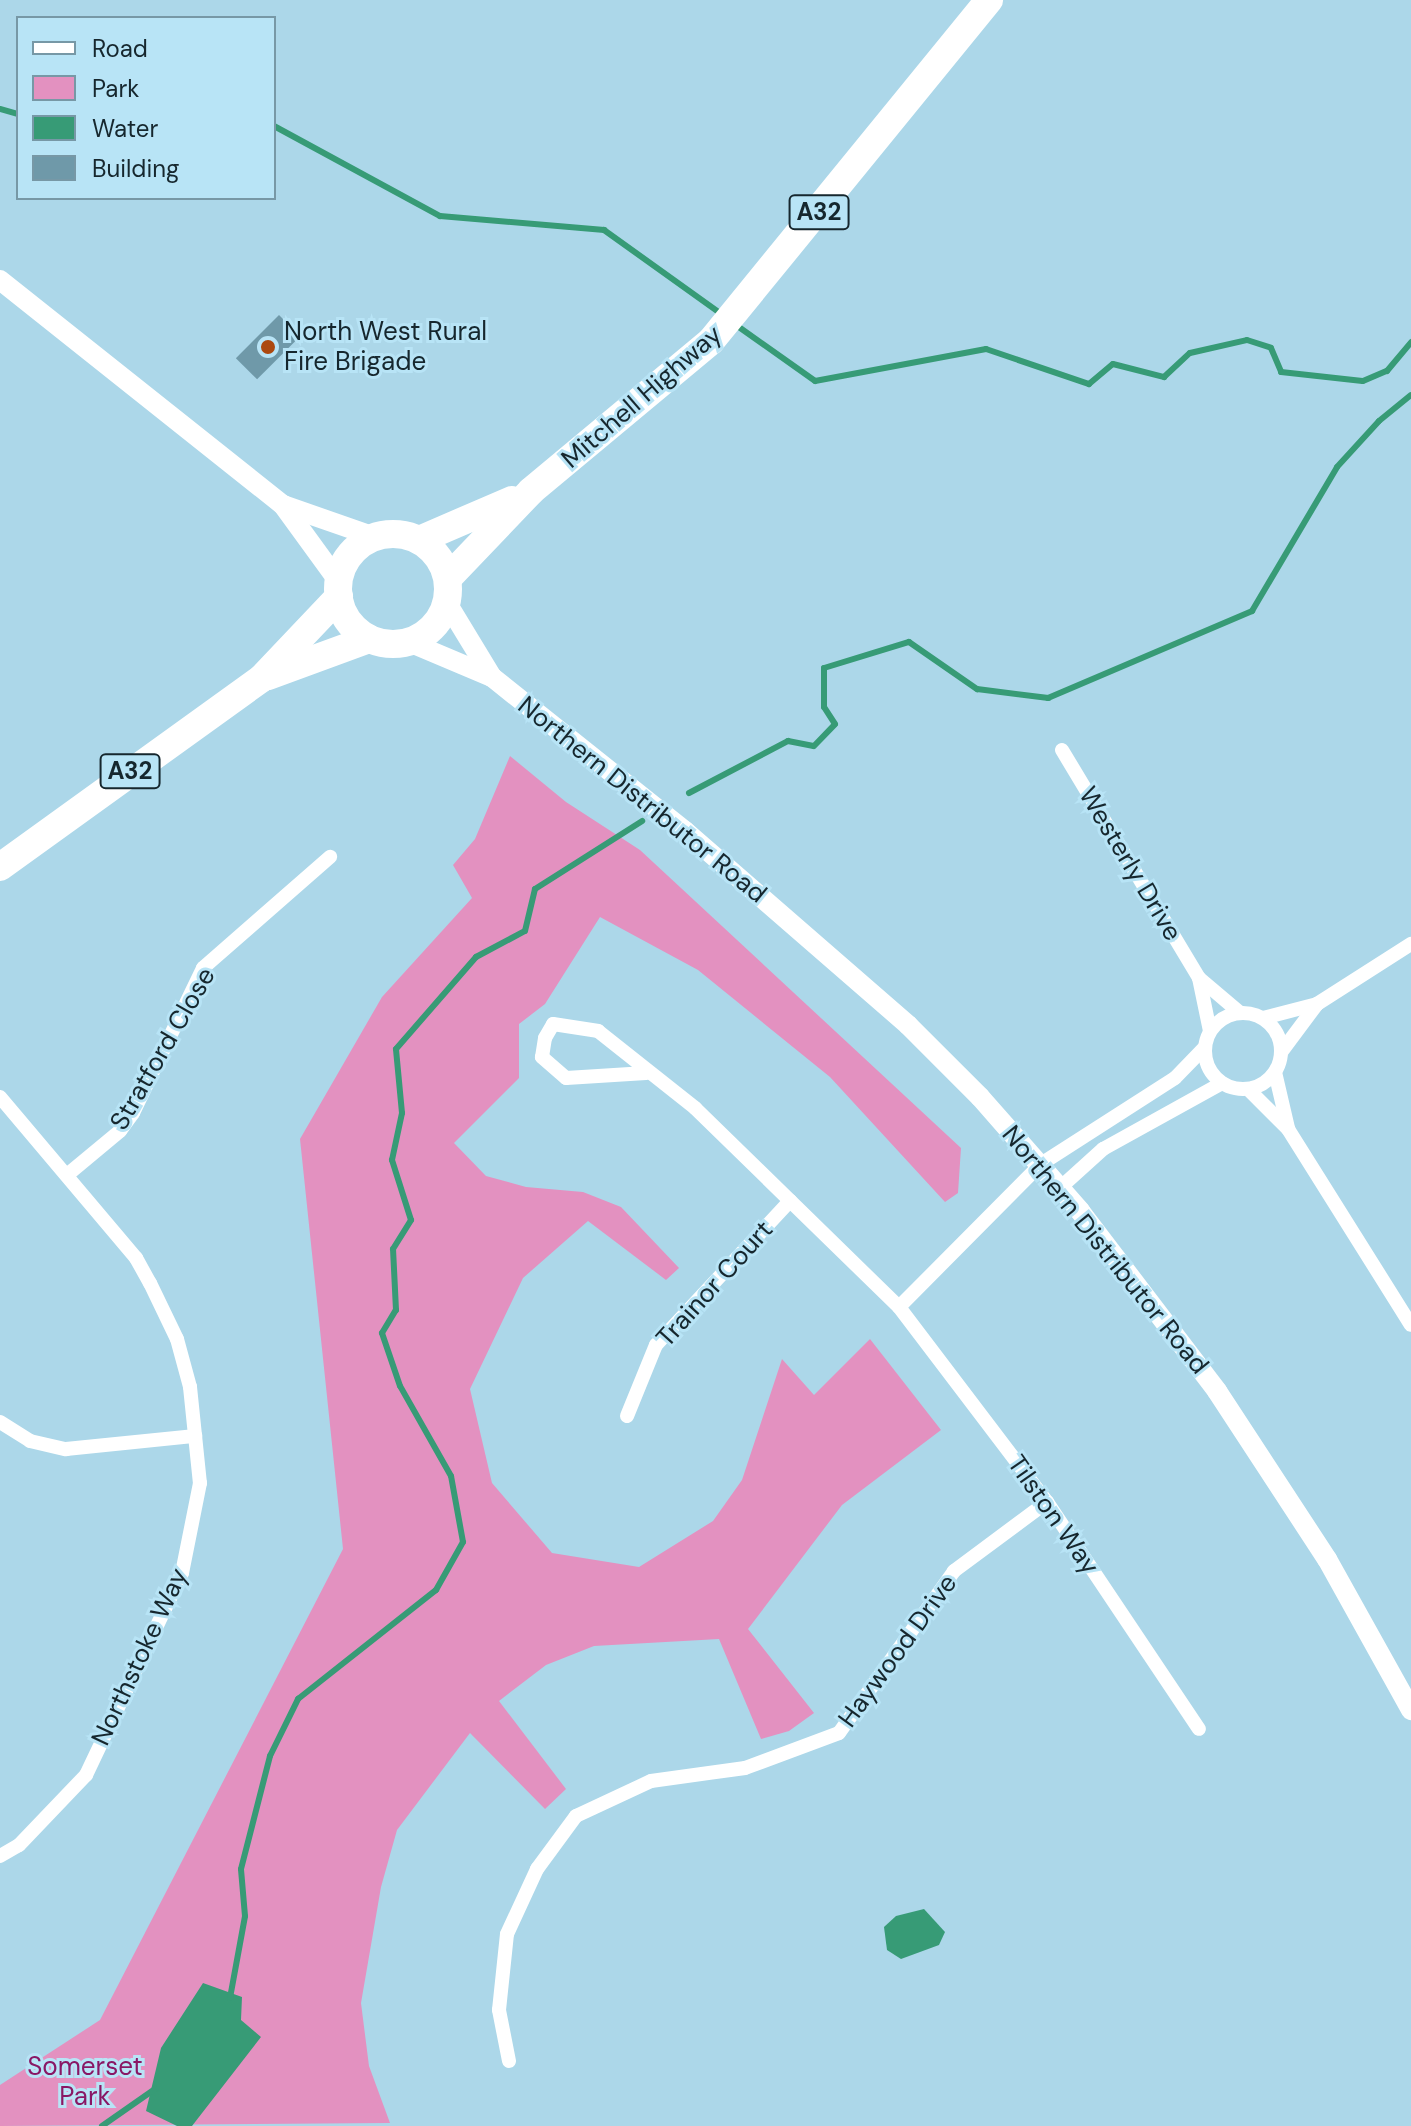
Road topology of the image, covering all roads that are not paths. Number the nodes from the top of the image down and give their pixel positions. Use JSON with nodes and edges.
{"nodes":[{"id":1,"x":989,"y":0,"type":"edge"},
{"id":2,"x":0,"y":280,"type":"edge"},
{"id":3,"x":531,"y":491,"type":"junction"},
{"id":4,"x":283,"y":505,"type":"junction"},
{"id":5,"x":375,"y":537,"type":"junction"},
{"id":6,"x":419,"y":540,"type":"junction"},
{"id":7,"x":339,"y":589,"type":"junction"},
{"id":8,"x":448,"y":590,"type":"junction"},
{"id":9,"x":369,"y":639,"type":"junction"},
{"id":10,"x":409,"y":642,"type":"junction"},
{"id":11,"x":492,"y":677,"type":"junction"},
{"id":12,"x":262,"y":678,"type":"junction"},
{"id":13,"x":1062,"y":750,"type":"dead end"},
{"id":14,"x":330,"y":857,"type":"dead end"},
{"id":15,"x":0,"y":867,"type":"edge"},
{"id":16,"x":1411,"y":944,"type":"edge"},
{"id":17,"x":1199,"y":978,"type":"junction"},
{"id":18,"x":1317,"y":1004,"type":"junction"},
{"id":19,"x":1239,"y":1012,"type":"junction"},
{"id":20,"x":1263,"y":1018,"type":"junction"},
{"id":21,"x":1210,"y":1031,"type":"junction"},
{"id":22,"x":1205,"y":1047,"type":"junction"},
{"id":23,"x":1282,"y":1051,"type":"junction"},
{"id":24,"x":1275,"y":1072,"type":"junction"},
{"id":25,"x":646,"y":1073,"type":"junction"},
{"id":26,"x":1222,"y":1083,"type":"junction"},
{"id":27,"x":1248,"y":1089,"type":"junction"},
{"id":28,"x":0,"y":1097,"type":"edge"},
{"id":29,"x":1288,"y":1129,"type":"junction"},
{"id":30,"x":1041,"y":1164,"type":"junction"},
{"id":31,"x":67,"y":1175,"type":"junction"},
{"id":32,"x":1061,"y":1187,"type":"junction"},
{"id":33,"x":790,"y":1201,"type":"junction"},
{"id":34,"x":899,"y":1307,"type":"junction"},
{"id":35,"x":1411,"y":1325,"type":"edge"},
{"id":36,"x":627,"y":1416,"type":"dead end"},
{"id":37,"x":0,"y":1422,"type":"edge"},
{"id":38,"x":195,"y":1436,"type":"junction"},
{"id":39,"x":1047,"y":1502,"type":"junction"},
{"id":40,"x":1411,"y":1710,"type":"edge"},
{"id":41,"x":1199,"y":1729,"type":"dead end"},
{"id":42,"x":0,"y":1856,"type":"edge"},
{"id":43,"x":509,"y":2061,"type":"dead end"}],
"edges":[{"from":1,"to":3,"type":"highway","name":"Mitchell Highway","number":"A32"},
{"from":2,"to":4,"type":"main road"},
{"from":3,"to":6,"type":"highway","name":"Mitchell Highway","number":"A32"},
{"from":3,"to":8,"type":"highway","name":"Mitchell Highway","number":"A32"},
{"from":4,"to":5,"type":"main road"},
{"from":4,"to":7,"type":"main road"},
{"from":5,"to":6,"type":"highway","number":"A32"},
{"from":5,"to":7,"type":"highway","number":"A32"},
{"from":6,"to":8,"type":"highway"},
{"from":7,"to":9,"type":"highway"},
{"from":7,"to":12,"type":"highway","number":"A32"},
{"from":8,"to":10,"type":"highway","number":"A32"},
{"from":8,"to":11,"type":"main road","name":"Northern Distributor Road"},
{"from":9,"to":10,"type":"highway","number":"A32"},
{"from":9,"to":12,"type":"highway","number":"A32"},
{"from":10,"to":11,"type":"main road","name":"Northern Distributor Road"},
{"from":11,"to":30,"type":"main road","name":"Northern Distributor Road"},
{"from":12,"to":15,"type":"highway","number":"A32"},
{"from":13,"to":17,"type":"street","name":"Westerly Drive"},
{"from":14,"to":31,"type":"street","name":"Stratford Close"},
{"from":16,"to":18,"type":"street"},
{"from":17,"to":19,"type":"street","name":"Westerly Drive"},
{"from":17,"to":21,"type":"street","name":"Westerly Drive"},
{"from":18,"to":20,"type":"street"},
{"from":18,"to":23,"type":"street"},
{"from":19,"to":20,"type":"street"},
{"from":19,"to":21,"type":"street"},
{"from":20,"to":23,"type":"street"},
{"from":21,"to":22,"type":"street"},
{"from":22,"to":26,"type":"street"},
{"from":22,"to":30,"type":"street"},
{"from":23,"to":24,"type":"street"},
{"from":24,"to":27,"type":"street"},
{"from":24,"to":29,"type":"street"},
{"from":25,"to":25,"type":"street","name":"Tilston Way"},
{"from":25,"to":33,"type":"street","name":"Tilston Way"},
{"from":26,"to":27,"type":"street"},
{"from":26,"to":32,"type":"street"},
{"from":27,"to":29,"type":"street"},
{"from":28,"to":31,"type":"street","name":"Northstoke Way"},
{"from":29,"to":35,"type":"street"},
{"from":30,"to":32,"type":"main road","name":"Northern Distributor Road"},
{"from":30,"to":34,"type":"street"},
{"from":31,"to":38,"type":"street","name":"Northstoke Way"},
{"from":32,"to":40,"type":"main road","name":"Northern Distributor Road"},
{"from":33,"to":34,"type":"street","name":"Tilston Way"},
{"from":33,"to":36,"type":"street","name":"Trainor Court"},
{"from":34,"to":39,"type":"street","name":"Tilston Way"},
{"from":37,"to":38,"type":"street"},
{"from":38,"to":42,"type":"street","name":"Northstoke Way"},
{"from":39,"to":41,"type":"street","name":"Tilston Way"},
{"from":39,"to":43,"type":"street","name":"Haywood Drive"}]}
